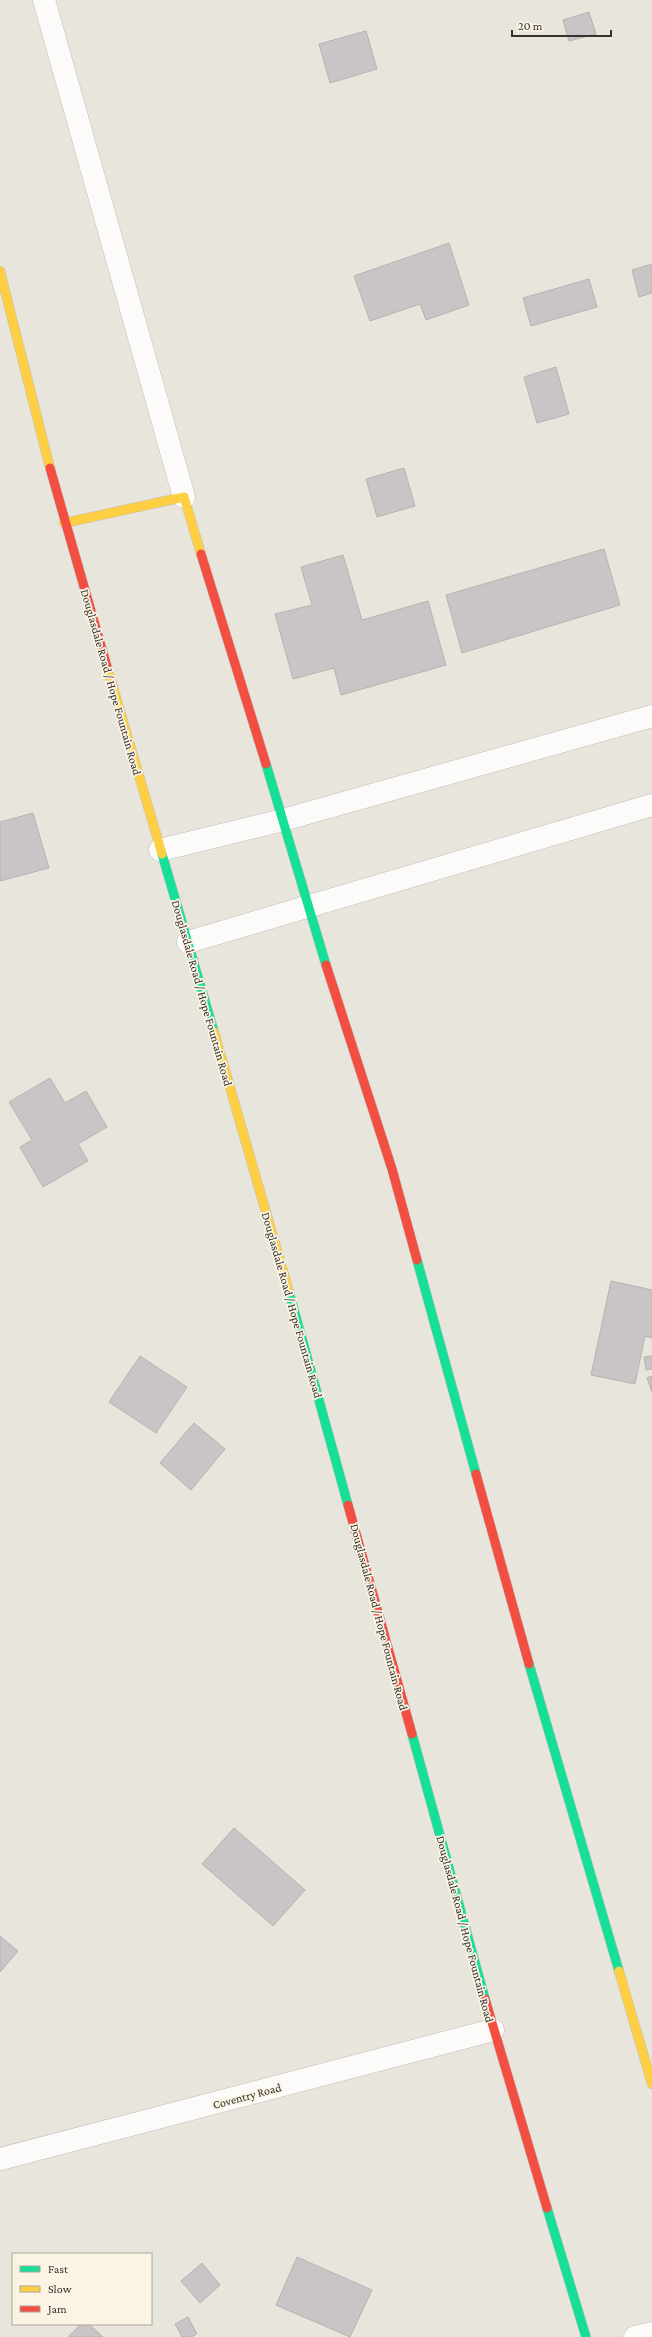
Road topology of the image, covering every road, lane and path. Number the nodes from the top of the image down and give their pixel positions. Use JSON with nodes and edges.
{"nodes":[{"id":1,"x":44,"y":0,"type":"edge"},
{"id":2,"x":0,"y":271,"type":"edge"},
{"id":3,"x":184,"y":497,"type":"junction"},
{"id":4,"x":64,"y":524,"type":"junction"},
{"id":5,"x":652,"y":716,"type":"edge"},
{"id":6,"x":652,"y":806,"type":"edge"},
{"id":7,"x":284,"y":820,"type":"junction"},
{"id":8,"x":160,"y":850,"type":"junction"},
{"id":9,"x":308,"y":906,"type":"junction"},
{"id":10,"x":188,"y":942,"type":"junction"},
{"id":11,"x":493,"y":2030,"type":"junction"},
{"id":12,"x":652,"y":2084,"type":"edge"},
{"id":13,"x":0,"y":2159,"type":"edge"},
{"id":14,"x":652,"y":2333,"type":"edge"},
{"id":15,"x":586,"y":2337,"type":"edge"},
{"id":16,"x":635,"y":2337,"type":"edge"}],
"edges":[{"from":1,"to":3,"type":"street"},
{"from":2,"to":4,"type":"main road","name":"Douglasdale Road / Hope Fountain Road"},
{"from":3,"to":4,"type":"main road"},
{"from":3,"to":7,"type":"main road"},
{"from":4,"to":8,"type":"main road","name":"Douglasdale Road / Hope Fountain Road"},
{"from":5,"to":7,"type":"street"},
{"from":6,"to":9,"type":"street"},
{"from":7,"to":8,"type":"street"},
{"from":7,"to":9,"type":"main road"},
{"from":8,"to":10,"type":"main road","name":"Douglasdale Road / Hope Fountain Road"},
{"from":9,"to":10,"type":"street"},
{"from":9,"to":12,"type":"main road"},
{"from":10,"to":11,"type":"main road","name":"Douglasdale Road / Hope Fountain Road"},
{"from":11,"to":13,"type":"street","name":"Coventry Road"},
{"from":11,"to":15,"type":"main road","name":"Douglasdale Road / Hope Fountain Road"},
{"from":14,"to":16,"type":"street"}]}
